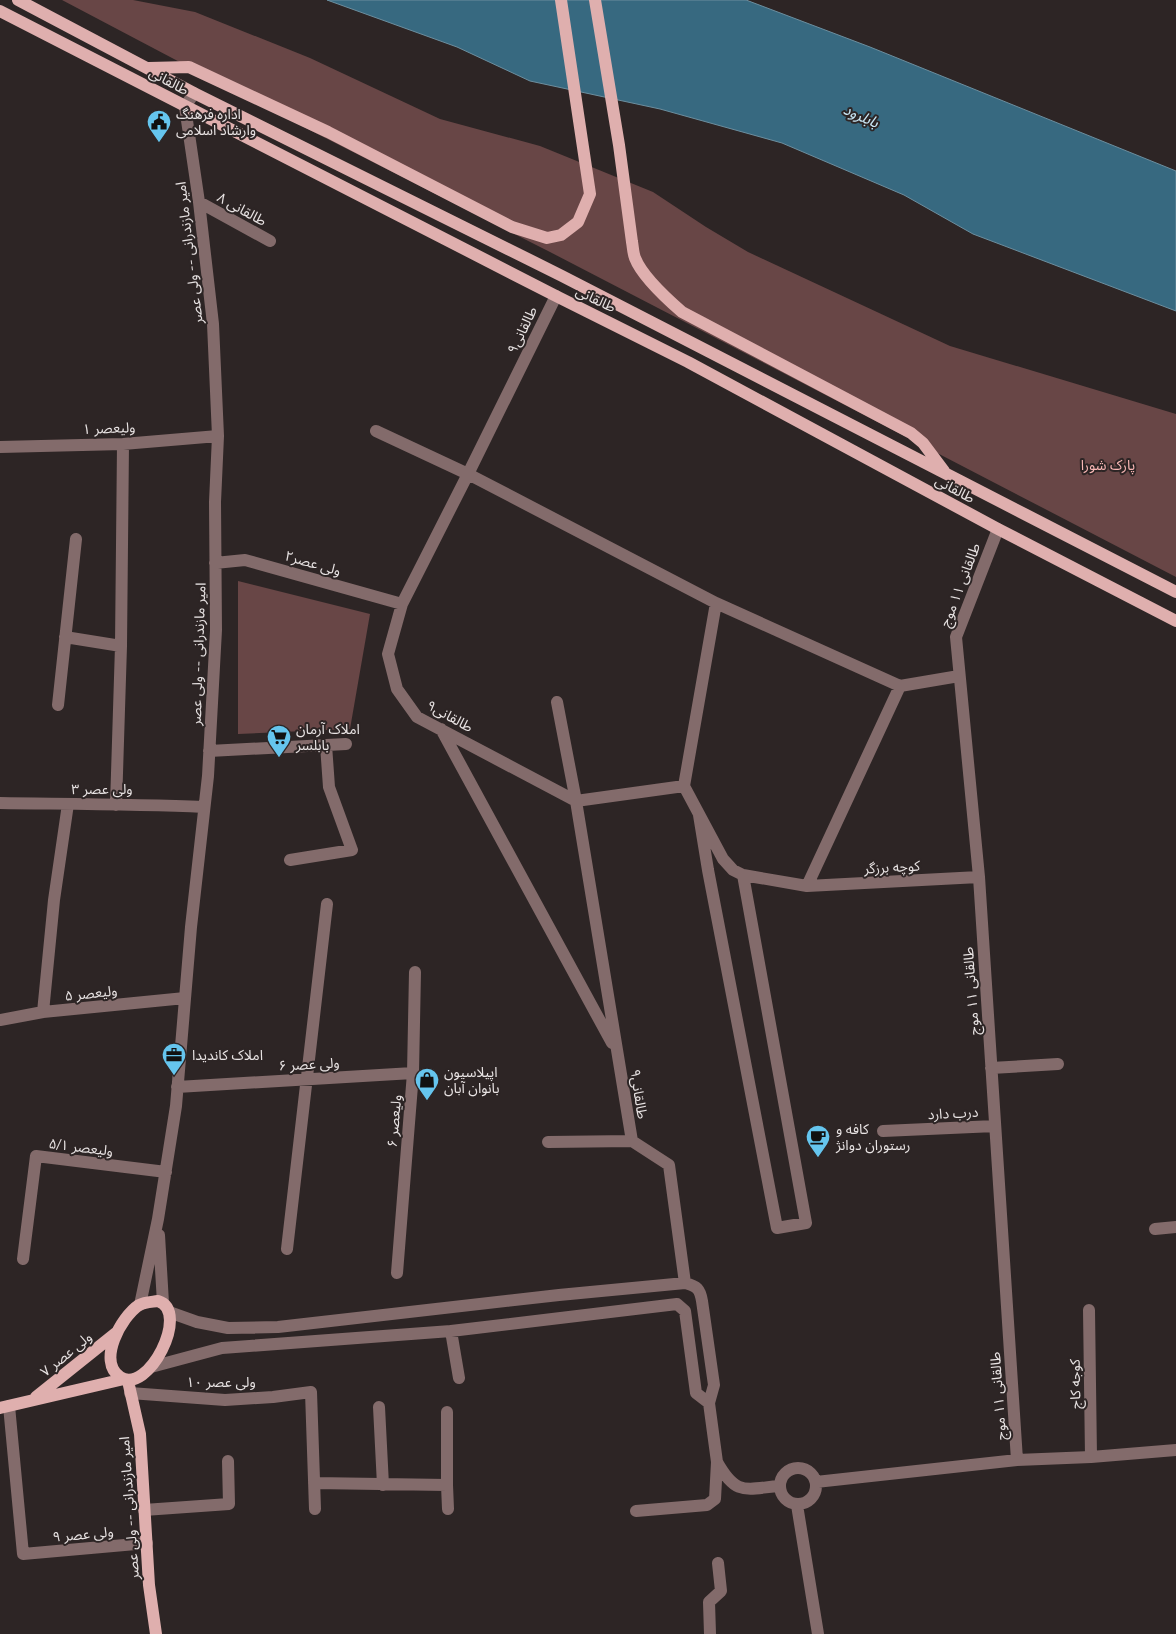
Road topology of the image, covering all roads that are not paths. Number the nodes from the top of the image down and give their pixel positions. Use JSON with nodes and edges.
{"nodes":[{"id":1,"x":18,"y":0,"type":"edge"},
{"id":2,"x":561,"y":0,"type":"edge"},
{"id":3,"x":595,"y":0,"type":"edge"},
{"id":4,"x":0,"y":11,"type":"edge"},
{"id":5,"x":148,"y":68,"type":"junction"},
{"id":6,"x":194,"y":92,"type":"junction"},
{"id":7,"x":185,"y":107,"type":"junction"},
{"id":8,"x":199,"y":202,"type":"junction"},
{"id":9,"x":270,"y":241,"type":"dead end"},
{"id":10,"x":556,"y":296,"type":"junction"},
{"id":11,"x":376,"y":431,"type":"dead end"},
{"id":12,"x":218,"y":436,"type":"junction"},
{"id":13,"x":123,"y":444,"type":"junction"},
{"id":14,"x":0,"y":447,"type":"edge"},
{"id":15,"x":468,"y":474,"type":"junction"},
{"id":16,"x":947,"y":475,"type":"junction"},
{"id":17,"x":998,"y":529,"type":"junction"},
{"id":18,"x":76,"y":539,"type":"dead end"},
{"id":19,"x":215,"y":563,"type":"junction"},
{"id":20,"x":1176,"y":592,"type":"edge"},
{"id":21,"x":716,"y":603,"type":"junction"},
{"id":22,"x":402,"y":604,"type":"junction"},
{"id":23,"x":1176,"y":620,"type":"edge"},
{"id":24,"x":66,"y":637,"type":"junction"},
{"id":25,"x":121,"y":646,"type":"junction"},
{"id":26,"x":959,"y":676,"type":"junction"},
{"id":27,"x":900,"y":686,"type":"junction"},
{"id":28,"x":557,"y":702,"type":"dead end"},
{"id":29,"x":58,"y":705,"type":"dead end"},
{"id":30,"x":441,"y":729,"type":"junction"},
{"id":31,"x":346,"y":744,"type":"dead end"},
{"id":32,"x":326,"y":745,"type":"junction"},
{"id":33,"x":209,"y":752,"type":"junction"},
{"id":34,"x":684,"y":786,"type":"junction"},
{"id":35,"x":576,"y":800,"type":"junction"},
{"id":36,"x":0,"y":803,"type":"edge"},
{"id":37,"x":68,"y":804,"type":"junction"},
{"id":38,"x":116,"y":805,"type":"junction"},
{"id":39,"x":204,"y":807,"type":"junction"},
{"id":40,"x":699,"y":815,"type":"junction"},
{"id":41,"x":290,"y":860,"type":"dead end"},
{"id":42,"x":743,"y":875,"type":"junction"},
{"id":43,"x":979,"y":877,"type":"junction"},
{"id":44,"x":807,"y":886,"type":"junction"},
{"id":45,"x":327,"y":904,"type":"dead end"},
{"id":46,"x":416,"y":972,"type":"dead end"},
{"id":47,"x":185,"y":998,"type":"junction"},
{"id":48,"x":43,"y":1012,"type":"junction"},
{"id":49,"x":0,"y":1020,"type":"edge"},
{"id":50,"x":617,"y":1051,"type":"junction"},
{"id":51,"x":1058,"y":1064,"type":"dead end"},
{"id":52,"x":991,"y":1068,"type":"junction"},
{"id":53,"x":413,"y":1073,"type":"junction"},
{"id":54,"x":307,"y":1079,"type":"junction"},
{"id":55,"x":178,"y":1087,"type":"junction"},
{"id":56,"x":995,"y":1126,"type":"junction"},
{"id":57,"x":883,"y":1131,"type":"dead end"},
{"id":58,"x":632,"y":1141,"type":"junction"},
{"id":59,"x":548,"y":1142,"type":"dead end"},
{"id":60,"x":166,"y":1172,"type":"junction"},
{"id":61,"x":158,"y":1219,"type":"junction"},
{"id":62,"x":1176,"y":1227,"type":"edge"},
{"id":63,"x":1155,"y":1229,"type":"dead end"},
{"id":64,"x":287,"y":1249,"type":"dead end"},
{"id":65,"x":23,"y":1259,"type":"dead end"},
{"id":66,"x":397,"y":1273,"type":"dead end"},
{"id":67,"x":685,"y":1283,"type":"junction"},
{"id":68,"x":504,"y":1302,"type":"junction"},
{"id":69,"x":140,"y":1305,"type":"junction"},
{"id":70,"x":166,"y":1308,"type":"junction"},
{"id":71,"x":1089,"y":1310,"type":"dead end"},
{"id":72,"x":506,"y":1324,"type":"junction"},
{"id":73,"x":451,"y":1330,"type":"junction"},
{"id":74,"x":118,"y":1331,"type":"junction"},
{"id":75,"x":151,"y":1367,"type":"junction"},
{"id":76,"x":459,"y":1378,"type":"dead end"},
{"id":77,"x":127,"y":1384,"type":"junction"},
{"id":78,"x":32,"y":1400,"type":"junction"},
{"id":79,"x":709,"y":1403,"type":"junction"},
{"id":80,"x":4,"y":1407,"type":"edge"},
{"id":81,"x":379,"y":1407,"type":"dead end"},
{"id":82,"x":447,"y":1412,"type":"dead end"},
{"id":83,"x":1176,"y":1450,"type":"edge"},
{"id":84,"x":1091,"y":1457,"type":"junction"},
{"id":85,"x":228,"y":1460,"type":"dead end"},
{"id":86,"x":1017,"y":1460,"type":"junction"},
{"id":87,"x":717,"y":1462,"type":"junction"},
{"id":88,"x":816,"y":1482,"type":"junction"},
{"id":89,"x":314,"y":1483,"type":"junction"},
{"id":90,"x":383,"y":1485,"type":"junction"},
{"id":91,"x":447,"y":1486,"type":"junction"},
{"id":92,"x":779,"y":1486,"type":"junction"},
{"id":93,"x":796,"y":1505,"type":"junction"},
{"id":94,"x":315,"y":1509,"type":"dead end"},
{"id":95,"x":448,"y":1509,"type":"dead end"},
{"id":96,"x":144,"y":1510,"type":"junction"},
{"id":97,"x":636,"y":1511,"type":"dead end"},
{"id":98,"x":146,"y":1543,"type":"junction"},
{"id":99,"x":718,"y":1564,"type":"dead end"},
{"id":100,"x":156,"y":1634,"type":"edge"},
{"id":101,"x":710,"y":1634,"type":"edge"},
{"id":102,"x":818,"y":1634,"type":"edge"}],
"edges":[{"from":1,"to":5,"type":"main road","name":"طالقانی"},
{"from":2,"to":5,"type":"main road"},
{"from":3,"to":16,"type":"main road"},
{"from":4,"to":7,"type":"main road","name":"طالقانی"},
{"from":5,"to":6,"type":"main road","name":"طالقانی"},
{"from":6,"to":7,"type":"street"},
{"from":6,"to":16,"type":"main road","name":"طالقانی"},
{"from":7,"to":8,"type":"street","name":"امیر مازندرانی -- ولی عصر"},
{"from":7,"to":10,"type":"main road","name":"طالقانی"},
{"from":8,"to":9,"type":"street","name":"طالقانی ۸"},
{"from":8,"to":12,"type":"street","name":"امیر مازندرانی -- ولی عصر"},
{"from":10,"to":15,"type":"street","name":"طالقانی۹"},
{"from":10,"to":17,"type":"main road","name":"طالقانی"},
{"from":11,"to":15,"type":"street"},
{"from":12,"to":13,"type":"street","name":"ولیعصر ۱"},
{"from":12,"to":19,"type":"street","name":"امیر مازندرانی -- ولی عصر"},
{"from":13,"to":14,"type":"street","name":"ولیعصر ۱"},
{"from":13,"to":25,"type":"street"},
{"from":15,"to":21,"type":"street"},
{"from":15,"to":22,"type":"street","name":"طالقانی۹"},
{"from":16,"to":20,"type":"main road","name":"طالقانی"},
{"from":17,"to":23,"type":"main road","name":"طالقانی"},
{"from":17,"to":26,"type":"street","name":"طالقانی ۱۱ موج"},
{"from":18,"to":24,"type":"street"},
{"from":19,"to":22,"type":"street","name":"ولی عصر۲"},
{"from":19,"to":33,"type":"street","name":"امیر مازندرانی -- ولی عصر"},
{"from":21,"to":27,"type":"street"},
{"from":21,"to":34,"type":"street"},
{"from":22,"to":30,"type":"street","name":"طالقانی۹"},
{"from":24,"to":25,"type":"street"},
{"from":24,"to":29,"type":"street"},
{"from":25,"to":38,"type":"street"},
{"from":26,"to":27,"type":"street"},
{"from":26,"to":43,"type":"street","name":"طالقانی ۱۱ موج"},
{"from":27,"to":44,"type":"street"},
{"from":28,"to":35,"type":"street"},
{"from":30,"to":35,"type":"street","name":"طالقانی۹"},
{"from":30,"to":50,"type":"street"},
{"from":31,"to":32,"type":"street"},
{"from":32,"to":33,"type":"street"},
{"from":32,"to":41,"type":"street"},
{"from":33,"to":39,"type":"street","name":"امیر مازندرانی -- ولی عصر"},
{"from":34,"to":35,"type":"street"},
{"from":34,"to":40,"type":"street"},
{"from":35,"to":50,"type":"street","name":"طالقانی۹"},
{"from":36,"to":37,"type":"street","name":"ولی عصر ۳"},
{"from":37,"to":38,"type":"street","name":"ولی عصر ۳"},
{"from":37,"to":48,"type":"street"},
{"from":38,"to":39,"type":"street","name":"ولی عصر ۳"},
{"from":39,"to":47,"type":"street","name":"امیر مازندرانی -- ولی عصر"},
{"from":40,"to":42,"type":"street"},
{"from":40,"to":42,"type":"street"},
{"from":42,"to":44,"type":"street","name":"کوچه برزگر"},
{"from":43,"to":44,"type":"street","name":"کوچه برزگر"},
{"from":43,"to":52,"type":"street","name":"طالقانی ۱۱ موج"},
{"from":45,"to":54,"type":"street"},
{"from":46,"to":53,"type":"street","name":"ولیعصر ۶"},
{"from":47,"to":48,"type":"street","name":"ولیعصر ۵"},
{"from":47,"to":55,"type":"street","name":"امیر مازندرانی -- ولی عصر"},
{"from":48,"to":49,"type":"street","name":"ولیعصر ۵"},
{"from":50,"to":58,"type":"street","name":"طالقانی۹"},
{"from":51,"to":52,"type":"street"},
{"from":52,"to":56,"type":"street","name":"طالقانی ۱۱ موج"},
{"from":53,"to":54,"type":"street","name":"ولی عصر ۶"},
{"from":53,"to":66,"type":"street","name":"ولیعصر ۶"},
{"from":54,"to":55,"type":"street","name":"ولی عصر ۶"},
{"from":54,"to":64,"type":"street"},
{"from":55,"to":60,"type":"street","name":"امیر مازندرانی -- ولی عصر"},
{"from":56,"to":57,"type":"street","name":"درب دارد"},
{"from":56,"to":86,"type":"street","name":"طالقانی ۱۱ موج"},
{"from":58,"to":59,"type":"street"},
{"from":58,"to":67,"type":"street"},
{"from":60,"to":61,"type":"street","name":"امیر مازندرانی -- ولی عصر"},
{"from":60,"to":65,"type":"street","name":"ولیعصر ۵/۱"},
{"from":61,"to":69,"type":"street"},
{"from":61,"to":70,"type":"street"},
{"from":62,"to":63,"type":"street"},
{"from":67,"to":68,"type":"street"},
{"from":67,"to":79,"type":"street"},
{"from":68,"to":70,"type":"street"},
{"from":68,"to":72,"type":"street"},
{"from":69,"to":70,"type":"main road"},
{"from":69,"to":74,"type":"main road"},
{"from":70,"to":75,"type":"main road"},
{"from":71,"to":84,"type":"street","name":"کوجه کاج"},
{"from":72,"to":73,"type":"street"},
{"from":72,"to":79,"type":"street"},
{"from":73,"to":75,"type":"street"},
{"from":73,"to":76,"type":"street"},
{"from":74,"to":77,"type":"main road"},
{"from":74,"to":78,"type":"main road","name":"ولی عصر ۷"},
{"from":75,"to":77,"type":"main road","name":"ولی عصر ۷"},
{"from":77,"to":78,"type":"main road","name":"ولی عصر ۷"},
{"from":77,"to":89,"type":"street","name":"ولی عصر ۱۰"},
{"from":77,"to":96,"type":"main road","name":"امیر مازندرانی -- ولی عصر"},
{"from":78,"to":80,"type":"main road","name":"ولی عصر ۷"},
{"from":79,"to":87,"type":"street"},
{"from":80,"to":98,"type":"street","name":"ولی عصر ۹"},
{"from":81,"to":90,"type":"street"},
{"from":82,"to":91,"type":"street"},
{"from":83,"to":84,"type":"street"},
{"from":84,"to":86,"type":"street"},
{"from":85,"to":96,"type":"street"},
{"from":86,"to":88,"type":"street"},
{"from":87,"to":92,"type":"street"},
{"from":87,"to":97,"type":"street"},
{"from":88,"to":92,"type":"street"},
{"from":88,"to":93,"type":"street"},
{"from":89,"to":90,"type":"street"},
{"from":89,"to":94,"type":"street"},
{"from":90,"to":91,"type":"street"},
{"from":91,"to":95,"type":"street"},
{"from":92,"to":93,"type":"street"},
{"from":93,"to":102,"type":"street"},
{"from":96,"to":98,"type":"main road","name":"امیر مازندرانی -- ولی عصر"},
{"from":98,"to":100,"type":"main road","name":"امیر مازندرانی -- ولی عصر"},
{"from":99,"to":101,"type":"street"}]}
